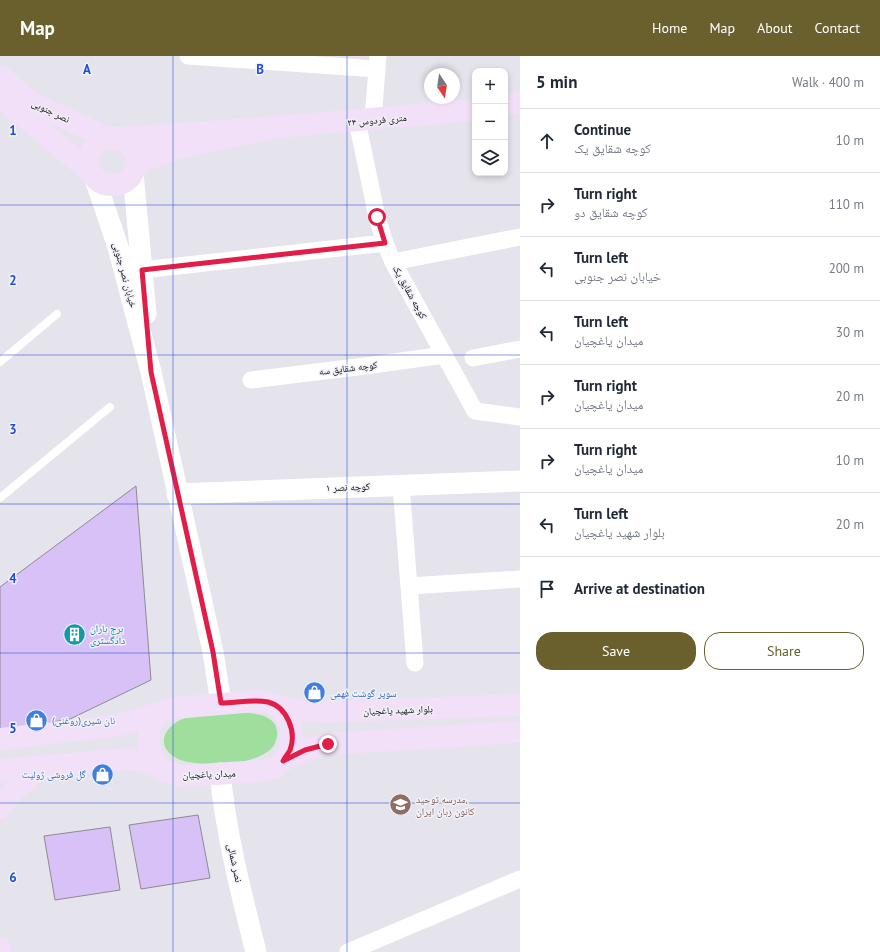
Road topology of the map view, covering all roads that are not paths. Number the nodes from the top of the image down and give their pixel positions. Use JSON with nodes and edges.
{"nodes":[{"id":1,"x":188,"y":56,"type":"edge"},
{"id":2,"x":378,"y":63,"type":"edge"},
{"id":3,"x":0,"y":76,"type":"edge"},
{"id":4,"x":0,"y":96,"type":"edge"},
{"id":5,"x":520,"y":102,"type":"edge"},
{"id":6,"x":508,"y":105,"type":"edge"},
{"id":7,"x":472,"y":110,"type":"edge"},
{"id":8,"x":365,"y":121,"type":"junction"},
{"id":9,"x":278,"y":128,"type":"junction"},
{"id":10,"x":113,"y":138,"type":"junction"},
{"id":11,"x":135,"y":168,"type":"junction"},
{"id":12,"x":93,"y":176,"type":"junction"},
{"id":13,"x":520,"y":238,"type":"edge"},
{"id":14,"x":385,"y":243,"type":"junction"},
{"id":15,"x":393,"y":262,"type":"junction"},
{"id":16,"x":142,"y":270,"type":"junction"},
{"id":17,"x":57,"y":314,"type":"dead end"},
{"id":18,"x":520,"y":349,"type":"edge"},
{"id":19,"x":444,"y":355,"type":"junction"},
{"id":20,"x":473,"y":358,"type":"dead end"},
{"id":21,"x":0,"y":362,"type":"edge"},
{"id":22,"x":151,"y":372,"type":"junction"},
{"id":23,"x":251,"y":380,"type":"dead end"},
{"id":24,"x":110,"y":407,"type":"dead end"},
{"id":25,"x":520,"y":417,"type":"edge"},
{"id":26,"x":520,"y":481,"type":"edge"},
{"id":27,"x":401,"y":485,"type":"junction"},
{"id":28,"x":177,"y":494,"type":"junction"},
{"id":29,"x":0,"y":498,"type":"edge"},
{"id":30,"x":520,"y":579,"type":"edge"},
{"id":31,"x":409,"y":586,"type":"junction"},
{"id":32,"x":416,"y":663,"type":"dead end"},
{"id":33,"x":221,"y":703,"type":"junction"},
{"id":34,"x":520,"y":705,"type":"edge"},
{"id":35,"x":276,"y":706,"type":"junction"},
{"id":36,"x":161,"y":712,"type":"junction"},
{"id":37,"x":0,"y":724,"type":"edge"},
{"id":38,"x":520,"y":732,"type":"edge"},
{"id":39,"x":10,"y":737,"type":"edge"},
{"id":40,"x":283,"y":761,"type":"junction"},
{"id":41,"x":44,"y":766,"type":"junction"},
{"id":42,"x":160,"y":768,"type":"junction"},
{"id":43,"x":0,"y":770,"type":"edge"},
{"id":44,"x":220,"y":773,"type":"junction"},
{"id":45,"x":0,"y":808,"type":"edge"},
{"id":46,"x":520,"y":879,"type":"edge"},
{"id":47,"x":0,"y":948,"type":"edge"},
{"id":48,"x":1,"y":952,"type":"edge"},
{"id":49,"x":256,"y":952,"type":"edge"},
{"id":50,"x":348,"y":952,"type":"edge"}],
"edges":[{"from":1,"to":2,"type":"street"},
{"from":2,"to":8,"type":"street","name":"کوچه شقایق یک"},
{"from":3,"to":10,"type":"main road","name":"نصر جنوبی"},
{"from":4,"to":12,"type":"main road","name":"نصر جنوبی"},
{"from":5,"to":6,"type":"main road"},
{"from":7,"to":8,"type":"main road","name":"۲۴ متری فردوس"},
{"from":8,"to":9,"type":"main road","name":"۲۴ متری فردوس"},
{"from":8,"to":14,"type":"street","name":"کوچه شقایق یک"},
{"from":9,"to":10,"type":"main road","name":"۲۴ متری فردوس"},
{"from":9,"to":11,"type":"main road","name":"۲۴ متری فردوس"},
{"from":10,"to":11,"type":"main road"},
{"from":10,"to":12,"type":"main road"},
{"from":11,"to":12,"type":"main road"},
{"from":11,"to":16,"type":"street","name":"خیابان نصر جنوبی"},
{"from":12,"to":22,"type":"street","name":"خیابان نصر جنوبی"},
{"from":13,"to":15,"type":"street"},
{"from":14,"to":15,"type":"street","name":"کوچه شقایق یک"},
{"from":14,"to":16,"type":"street"},
{"from":15,"to":19,"type":"street","name":"کوچه شقایق یک"},
{"from":16,"to":22,"type":"street","name":"خیابان نصر جنوبی"},
{"from":17,"to":21,"type":"lane"},
{"from":18,"to":20,"type":"street"},
{"from":19,"to":23,"type":"street","name":"کوچه شقایق سه"},
{"from":19,"to":25,"type":"street","name":"کوچه شقایق یک"},
{"from":22,"to":28,"type":"street","name":"خیابان نصر جنوبی"},
{"from":24,"to":29,"type":"lane"},
{"from":26,"to":27,"type":"street","name":"کوچه نصر ۱"},
{"from":27,"to":28,"type":"street","name":"کوچه نصر ۱"},
{"from":27,"to":31,"type":"street"},
{"from":28,"to":33,"type":"street","name":"خیابان نصر جنوبی"},
{"from":30,"to":31,"type":"street"},
{"from":31,"to":32,"type":"street"},
{"from":33,"to":35,"type":"main road"},
{"from":33,"to":36,"type":"main road"},
{"from":34,"to":35,"type":"main road","name":"بلوار شهید یاغچیان"},
{"from":35,"to":40,"type":"main road"},
{"from":36,"to":39,"type":"main road"},
{"from":36,"to":42,"type":"main road"},
{"from":37,"to":39,"type":"main road"},
{"from":38,"to":40,"type":"main road"},
{"from":40,"to":44,"type":"main road","name":"میدان یاغچیان"},
{"from":41,"to":42,"type":"main road","name":"میدان یاغچیان"},
{"from":41,"to":43,"type":"main road","name":"میدان یاغچیان"},
{"from":41,"to":45,"type":"main road"},
{"from":42,"to":44,"type":"main road","name":"میدان یاغچیان"},
{"from":44,"to":49,"type":"street","name":"نصر شمالی"},
{"from":46,"to":50,"type":"street"},
{"from":47,"to":48,"type":"main road"}]}
